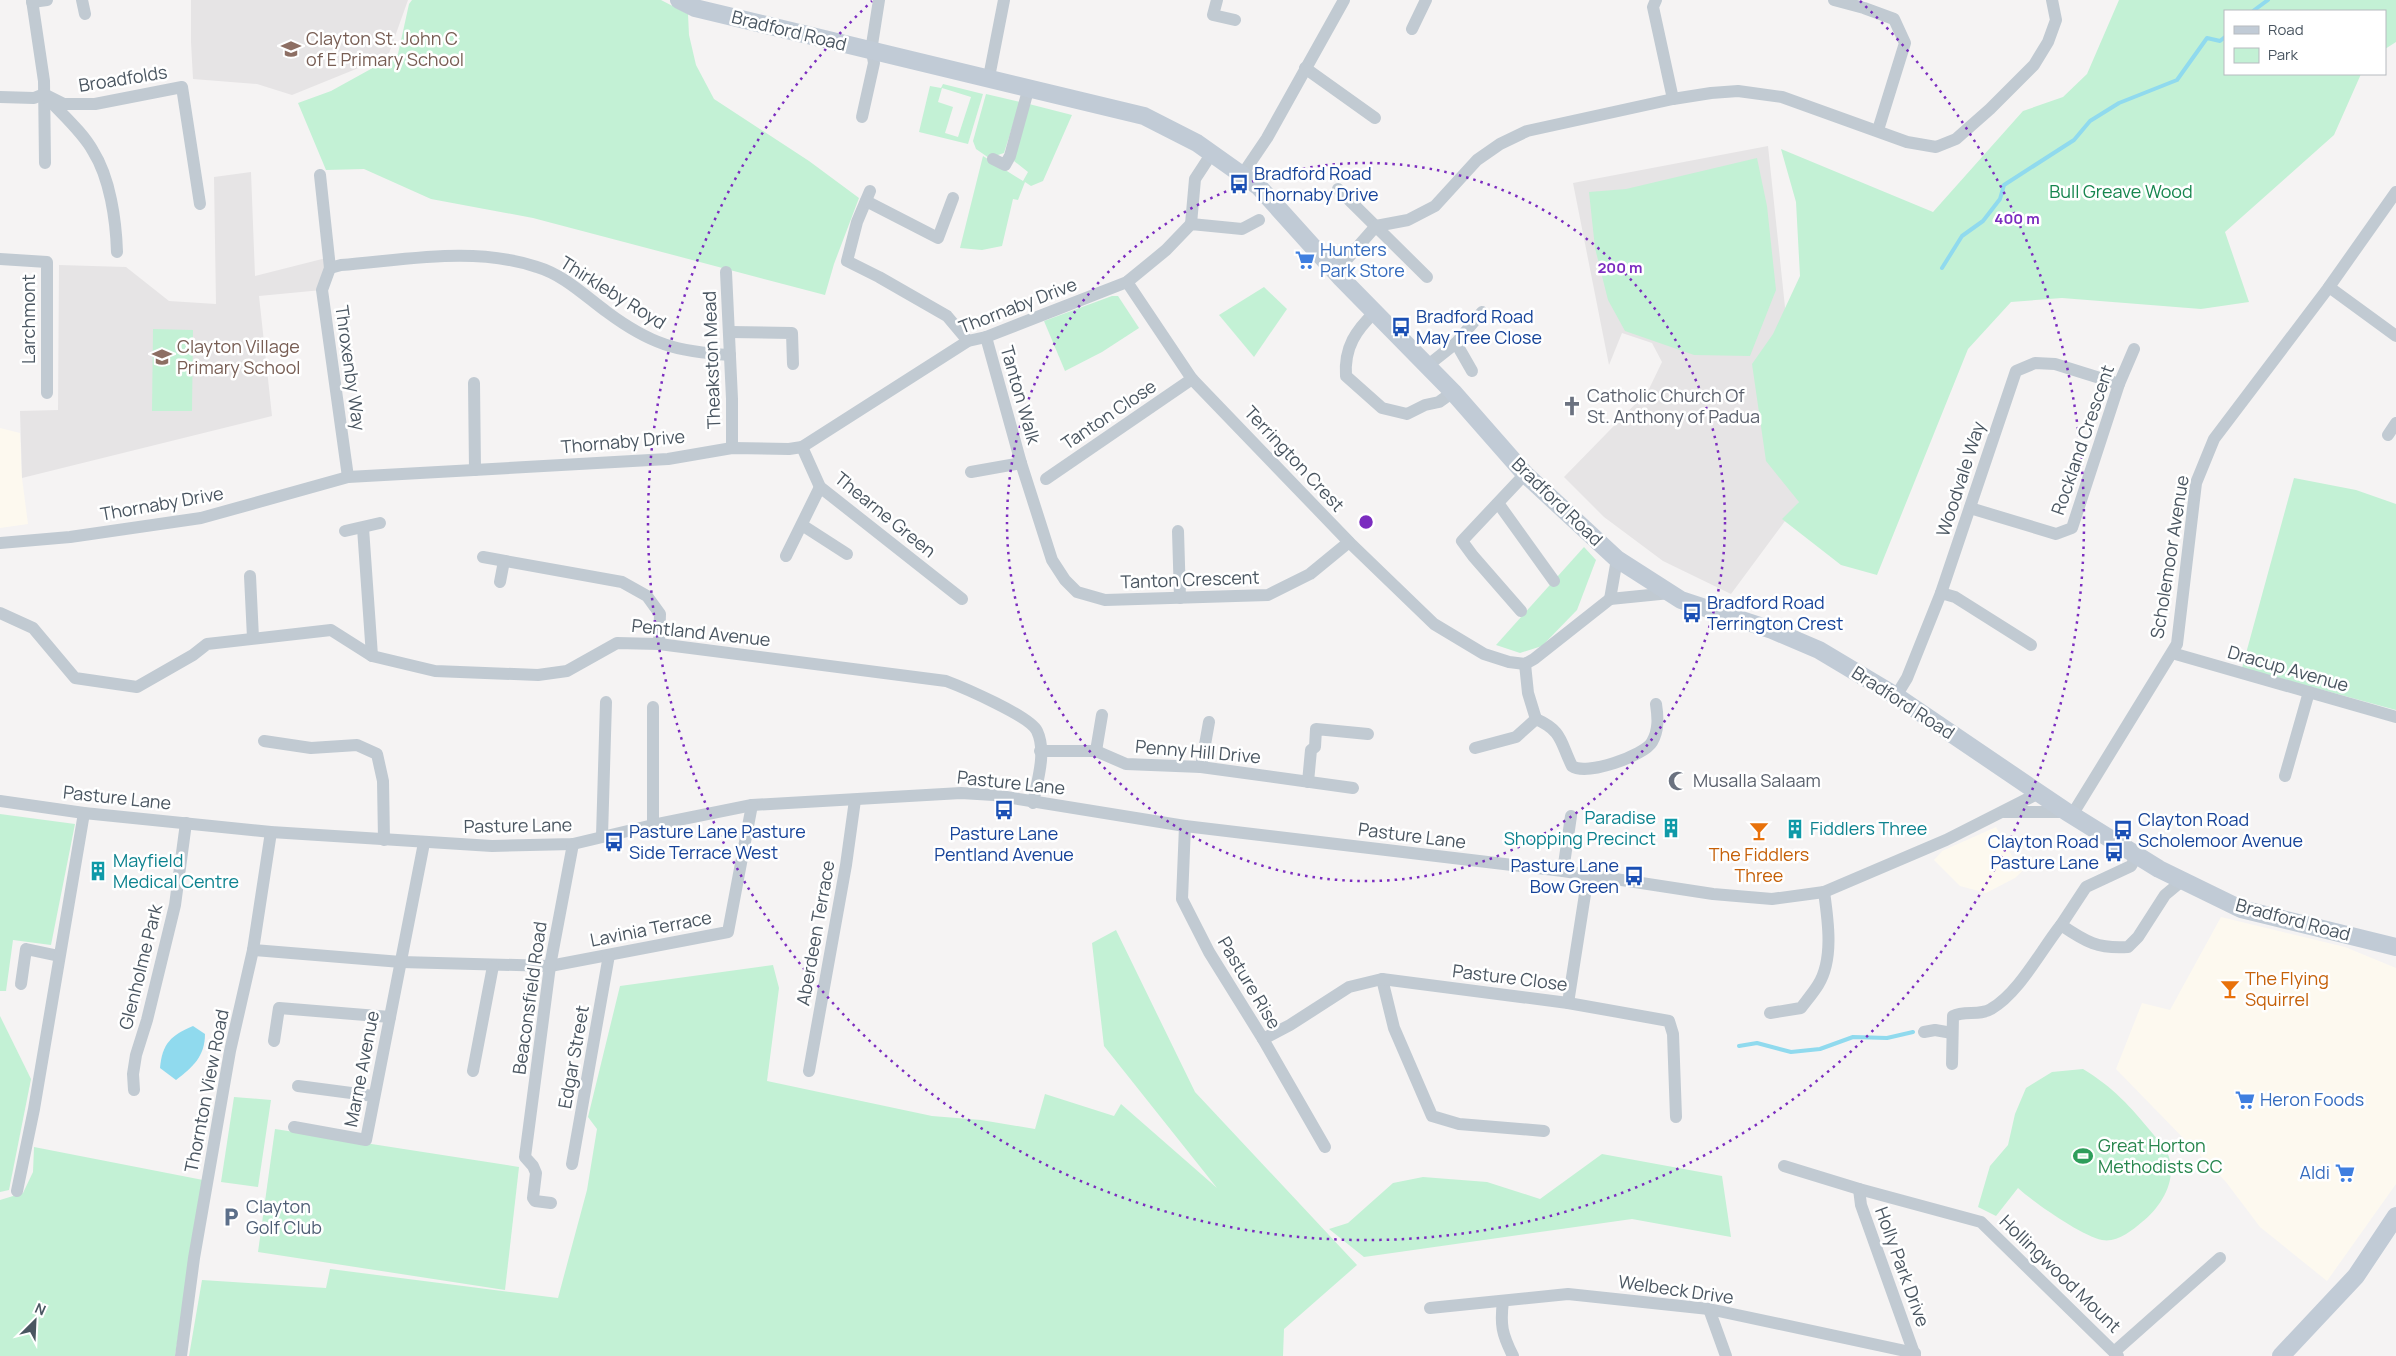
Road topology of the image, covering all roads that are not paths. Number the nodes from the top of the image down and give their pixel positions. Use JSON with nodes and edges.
{"nodes":[{"id":1,"x":47,"y":0,"type":"edge"},
{"id":2,"x":82,"y":0,"type":"edge"},
{"id":3,"x":680,"y":0,"type":"edge"},
{"id":4,"x":879,"y":0,"type":"edge"},
{"id":5,"x":1004,"y":0,"type":"edge"},
{"id":6,"x":1217,"y":0,"type":"edge"},
{"id":7,"x":1344,"y":0,"type":"edge"},
{"id":8,"x":1426,"y":0,"type":"edge"},
{"id":9,"x":1656,"y":0,"type":"edge"},
{"id":10,"x":1834,"y":0,"type":"edge"},
{"id":11,"x":2052,"y":0,"type":"edge"},
{"id":12,"x":32,"y":1,"type":"edge"},
{"id":13,"x":711,"y":6,"type":"edge"},
{"id":14,"x":84,"y":14,"type":"dead end"},
{"id":15,"x":1236,"y":20,"type":"dead end"},
{"id":16,"x":1412,"y":29,"type":"dead end"},
{"id":17,"x":871,"y":51,"type":"junction"},
{"id":18,"x":1305,"y":68,"type":"junction"},
{"id":19,"x":990,"y":77,"type":"junction"},
{"id":20,"x":1029,"y":87,"type":"junction"},
{"id":21,"x":44,"y":94,"type":"junction"},
{"id":22,"x":0,"y":97,"type":"edge"},
{"id":23,"x":1673,"y":99,"type":"junction"},
{"id":24,"x":862,"y":117,"type":"dead end"},
{"id":25,"x":1375,"y":118,"type":"dead end"},
{"id":26,"x":1878,"y":130,"type":"junction"},
{"id":27,"x":1212,"y":153,"type":"junction"},
{"id":28,"x":993,"y":159,"type":"dead end"},
{"id":29,"x":45,"y":163,"type":"dead end"},
{"id":30,"x":1005,"y":164,"type":"junction"},
{"id":31,"x":1017,"y":170,"type":"dead end"},
{"id":32,"x":320,"y":175,"type":"dead end"},
{"id":33,"x":1242,"y":175,"type":"junction"},
{"id":34,"x":1338,"y":189,"type":"dead end"},
{"id":35,"x":2396,"y":192,"type":"edge"},
{"id":36,"x":953,"y":198,"type":"dead end"},
{"id":37,"x":200,"y":204,"type":"dead end"},
{"id":38,"x":1259,"y":220,"type":"dead end"},
{"id":39,"x":1191,"y":224,"type":"junction"},
{"id":40,"x":1376,"y":226,"type":"junction"},
{"id":41,"x":117,"y":252,"type":"dead end"},
{"id":42,"x":0,"y":260,"type":"edge"},
{"id":43,"x":330,"y":268,"type":"junction"},
{"id":44,"x":1333,"y":268,"type":"junction"},
{"id":45,"x":726,"y":272,"type":"dead end"},
{"id":46,"x":1427,"y":277,"type":"dead end"},
{"id":47,"x":1127,"y":282,"type":"junction"},
{"id":48,"x":2329,"y":288,"type":"junction"},
{"id":49,"x":1376,"y":311,"type":"junction"},
{"id":50,"x":1482,"y":312,"type":"dead end"},
{"id":51,"x":730,"y":332,"type":"junction"},
{"id":52,"x":2396,"y":336,"type":"edge"},
{"id":53,"x":986,"y":337,"type":"junction"},
{"id":54,"x":968,"y":341,"type":"junction"},
{"id":55,"x":1456,"y":343,"type":"junction"},
{"id":56,"x":2134,"y":349,"type":"dead end"},
{"id":57,"x":730,"y":354,"type":"junction"},
{"id":58,"x":793,"y":364,"type":"dead end"},
{"id":59,"x":1427,"y":366,"type":"junction"},
{"id":60,"x":1472,"y":371,"type":"dead end"},
{"id":61,"x":1192,"y":379,"type":"junction"},
{"id":62,"x":474,"y":383,"type":"dead end"},
{"id":63,"x":2119,"y":384,"type":"junction"},
{"id":64,"x":1454,"y":392,"type":"junction"},
{"id":65,"x":46,"y":393,"type":"dead end"},
{"id":66,"x":2396,"y":422,"type":"edge"},
{"id":67,"x":2388,"y":435,"type":"dead end"},
{"id":68,"x":802,"y":447,"type":"junction"},
{"id":69,"x":732,"y":448,"type":"junction"},
{"id":70,"x":1021,"y":463,"type":"junction"},
{"id":71,"x":475,"y":470,"type":"junction"},
{"id":72,"x":971,"y":472,"type":"dead end"},
{"id":73,"x":1525,"y":474,"type":"junction"},
{"id":74,"x":348,"y":477,"type":"junction"},
{"id":75,"x":1046,"y":479,"type":"dead end"},
{"id":76,"x":820,"y":487,"type":"junction"},
{"id":77,"x":1498,"y":503,"type":"junction"},
{"id":78,"x":1970,"y":508,"type":"junction"},
{"id":79,"x":380,"y":523,"type":"dead end"},
{"id":80,"x":802,"y":525,"type":"junction"},
{"id":81,"x":362,"y":528,"type":"junction"},
{"id":82,"x":345,"y":531,"type":"dead end"},
{"id":83,"x":1178,"y":531,"type":"dead end"},
{"id":84,"x":0,"y":542,"type":"edge"},
{"id":85,"x":1349,"y":542,"type":"junction"},
{"id":86,"x":847,"y":554,"type":"dead end"},
{"id":87,"x":786,"y":556,"type":"dead end"},
{"id":88,"x":483,"y":557,"type":"dead end"},
{"id":89,"x":1617,"y":559,"type":"junction"},
{"id":90,"x":504,"y":561,"type":"junction"},
{"id":91,"x":250,"y":576,"type":"dead end"},
{"id":92,"x":1554,"y":581,"type":"dead end"},
{"id":93,"x":500,"y":582,"type":"dead end"},
{"id":94,"x":1077,"y":592,"type":"joint"},
{"id":95,"x":1670,"y":593,"type":"junction"},
{"id":96,"x":1942,"y":594,"type":"junction"},
{"id":97,"x":1180,"y":598,"type":"junction"},
{"id":98,"x":962,"y":599,"type":"dead end"},
{"id":99,"x":1610,"y":599,"type":"junction"},
{"id":100,"x":1521,"y":610,"type":"dead end"},
{"id":101,"x":0,"y":613,"type":"edge"},
{"id":102,"x":253,"y":638,"type":"junction"},
{"id":103,"x":659,"y":644,"type":"junction"},
{"id":104,"x":2032,"y":645,"type":"dead end"},
{"id":105,"x":2172,"y":653,"type":"junction"},
{"id":106,"x":372,"y":656,"type":"junction"},
{"id":107,"x":1525,"y":664,"type":"junction"},
{"id":108,"x":2309,"y":692,"type":"junction"},
{"id":109,"x":1896,"y":696,"type":"junction"},
{"id":110,"x":606,"y":702,"type":"dead end"},
{"id":111,"x":1656,"y":704,"type":"dead end"},
{"id":112,"x":653,"y":707,"type":"dead end"},
{"id":113,"x":1102,"y":715,"type":"dead end"},
{"id":114,"x":2396,"y":717,"type":"edge"},
{"id":115,"x":1536,"y":719,"type":"junction"},
{"id":116,"x":1209,"y":722,"type":"dead end"},
{"id":117,"x":1368,"y":734,"type":"dead end"},
{"id":118,"x":264,"y":741,"type":"dead end"},
{"id":119,"x":1475,"y":748,"type":"dead end"},
{"id":120,"x":1040,"y":751,"type":"junction"},
{"id":121,"x":1096,"y":751,"type":"junction"},
{"id":122,"x":1201,"y":767,"type":"junction"},
{"id":123,"x":2285,"y":776,"type":"dead end"},
{"id":124,"x":1308,"y":782,"type":"junction"},
{"id":125,"x":1354,"y":788,"type":"dead end"},
{"id":126,"x":2039,"y":793,"type":"junction"},
{"id":127,"x":855,"y":800,"type":"junction"},
{"id":128,"x":0,"y":801,"type":"edge"},
{"id":129,"x":1033,"y":803,"type":"junction"},
{"id":130,"x":752,"y":805,"type":"junction"},
{"id":131,"x":2001,"y":812,"type":"junction"},
{"id":132,"x":84,"y":813,"type":"junction"},
{"id":133,"x":2069,"y":814,"type":"junction"},
{"id":134,"x":1571,"y":816,"type":"dead end"},
{"id":135,"x":186,"y":823,"type":"junction"},
{"id":136,"x":653,"y":825,"type":"junction"},
{"id":137,"x":1185,"y":826,"type":"junction"},
{"id":138,"x":272,"y":832,"type":"junction"},
{"id":139,"x":602,"y":836,"type":"junction"},
{"id":140,"x":384,"y":840,"type":"junction"},
{"id":141,"x":424,"y":843,"type":"junction"},
{"id":142,"x":573,"y":844,"type":"junction"},
{"id":143,"x":2137,"y":855,"type":"junction"},
{"id":144,"x":1563,"y":871,"type":"junction"},
{"id":145,"x":1588,"y":874,"type":"junction"},
{"id":146,"x":2183,"y":880,"type":"junction"},
{"id":147,"x":1824,"y":892,"type":"junction"},
{"id":148,"x":2061,"y":925,"type":"junction"},
{"id":149,"x":2396,"y":947,"type":"edge"},
{"id":150,"x":253,"y":950,"type":"junction"},
{"id":151,"x":609,"y":955,"type":"junction"},
{"id":152,"x":60,"y":956,"type":"junction"},
{"id":153,"x":401,"y":962,"type":"junction"},
{"id":154,"x":493,"y":966,"type":"junction"},
{"id":155,"x":550,"y":966,"type":"junction"},
{"id":156,"x":1382,"y":979,"type":"junction"},
{"id":157,"x":21,"y":984,"type":"dead end"},
{"id":158,"x":1568,"y":1003,"type":"junction"},
{"id":159,"x":1770,"y":1013,"type":"dead end"},
{"id":160,"x":390,"y":1017,"type":"junction"},
{"id":161,"x":1924,"y":1032,"type":"dead end"},
{"id":162,"x":1952,"y":1033,"type":"junction"},
{"id":163,"x":1263,"y":1039,"type":"junction"},
{"id":164,"x":274,"y":1041,"type":"dead end"},
{"id":165,"x":1952,"y":1064,"type":"dead end"},
{"id":166,"x":473,"y":1071,"type":"dead end"},
{"id":167,"x":809,"y":1071,"type":"dead end"},
{"id":168,"x":298,"y":1086,"type":"dead end"},
{"id":169,"x":134,"y":1090,"type":"dead end"},
{"id":170,"x":374,"y":1096,"type":"junction"},
{"id":171,"x":1676,"y":1117,"type":"dead end"},
{"id":172,"x":294,"y":1127,"type":"dead end"},
{"id":173,"x":1544,"y":1131,"type":"dead end"},
{"id":174,"x":1325,"y":1147,"type":"dead end"},
{"id":175,"x":572,"y":1164,"type":"dead end"},
{"id":176,"x":1784,"y":1166,"type":"dead end"},
{"id":177,"x":1859,"y":1189,"type":"junction"},
{"id":178,"x":17,"y":1190,"type":"dead end"},
{"id":179,"x":551,"y":1203,"type":"dead end"},
{"id":180,"x":2396,"y":1216,"type":"edge"},
{"id":181,"x":2220,"y":1258,"type":"dead end"},
{"id":182,"x":1503,"y":1301,"type":"junction"},
{"id":183,"x":1430,"y":1308,"type":"dead end"},
{"id":184,"x":1709,"y":1309,"type":"junction"},
{"id":185,"x":2116,"y":1354,"type":"edge"},
{"id":186,"x":1915,"y":1355,"type":"edge"},
{"id":187,"x":181,"y":1356,"type":"edge"},
{"id":188,"x":1513,"y":1356,"type":"edge"},
{"id":189,"x":1726,"y":1356,"type":"edge"},
{"id":190,"x":2281,"y":1356,"type":"edge"}],
"edges":[{"from":1,"to":12,"type":"street"},
{"from":2,"to":14,"type":"street"},
{"from":3,"to":13,"type":"street","name":"Bradford Road"},
{"from":4,"to":17,"type":"street"},
{"from":5,"to":19,"type":"street"},
{"from":6,"to":15,"type":"street"},
{"from":7,"to":18,"type":"street"},
{"from":8,"to":16,"type":"street"},
{"from":9,"to":23,"type":"street"},
{"from":10,"to":26,"type":"street"},
{"from":11,"to":26,"type":"street"},
{"from":12,"to":21,"type":"street"},
{"from":13,"to":17,"type":"street","name":"Bradford Road"},
{"from":17,"to":19,"type":"street","name":"Bradford Road"},
{"from":17,"to":24,"type":"street","name":"Bradford Road"},
{"from":18,"to":25,"type":"street"},
{"from":18,"to":33,"type":"street"},
{"from":19,"to":20,"type":"street","name":"Bradford Road"},
{"from":20,"to":27,"type":"street","name":"Bradford Road"},
{"from":20,"to":30,"type":"street"},
{"from":21,"to":22,"type":"street"},
{"from":21,"to":29,"type":"street"},
{"from":21,"to":37,"type":"street","name":"Broadfolds"},
{"from":21,"to":41,"type":"street"},
{"from":23,"to":26,"type":"street"},
{"from":23,"to":40,"type":"street"},
{"from":27,"to":33,"type":"street","name":"Bradford Road"},
{"from":27,"to":39,"type":"street"},
{"from":28,"to":30,"type":"street"},
{"from":30,"to":31,"type":"street"},
{"from":32,"to":43,"type":"street","name":"Throxenby Way"},
{"from":33,"to":44,"type":"street","name":"Bradford Road"},
{"from":34,"to":40,"type":"street"},
{"from":35,"to":48,"type":"street","name":"Scholemoor Avenue"},
{"from":36,"to":54,"type":"street"},
{"from":38,"to":39,"type":"street"},
{"from":39,"to":47,"type":"street","name":"Thornaby Drive"},
{"from":40,"to":44,"type":"street"},
{"from":40,"to":46,"type":"street"},
{"from":42,"to":65,"type":"street","name":"Larchmont"},
{"from":43,"to":57,"type":"street","name":"Thirkleby Royd"},
{"from":43,"to":74,"type":"street","name":"Throxenby Way"},
{"from":44,"to":49,"type":"street","name":"Bradford Road"},
{"from":45,"to":51,"type":"street","name":"Theakston Mead"},
{"from":47,"to":53,"type":"street","name":"Thornaby Drive"},
{"from":47,"to":61,"type":"street","name":"Terrington Crest"},
{"from":48,"to":52,"type":"street"},
{"from":48,"to":105,"type":"street","name":"Scholemoor Avenue"},
{"from":49,"to":59,"type":"street","name":"Bradford Road"},
{"from":49,"to":64,"type":"street"},
{"from":50,"to":55,"type":"street"},
{"from":51,"to":57,"type":"street","name":"Theakston Mead"},
{"from":51,"to":58,"type":"street"},
{"from":53,"to":54,"type":"street","name":"Thornaby Drive"},
{"from":53,"to":70,"type":"street","name":"Tanton Walk"},
{"from":54,"to":68,"type":"street","name":"Thornaby Drive"},
{"from":55,"to":59,"type":"street"},
{"from":55,"to":60,"type":"street"},
{"from":56,"to":63,"type":"street","name":"Rockland Crescent"},
{"from":57,"to":69,"type":"street","name":"Theakston Mead"},
{"from":59,"to":64,"type":"street","name":"Bradford Road"},
{"from":61,"to":75,"type":"street","name":"Tanton Close"},
{"from":61,"to":85,"type":"street","name":"Terrington Crest"},
{"from":62,"to":71,"type":"street"},
{"from":63,"to":78,"type":"street","name":"Woodvale Way"},
{"from":63,"to":78,"type":"street","name":"Rockland Crescent"},
{"from":64,"to":73,"type":"street","name":"Bradford Road"},
{"from":66,"to":67,"type":"street"},
{"from":68,"to":69,"type":"street","name":"Thornaby Drive"},
{"from":68,"to":76,"type":"street","name":"Thearne Green"},
{"from":69,"to":71,"type":"street","name":"Thornaby Drive"},
{"from":70,"to":72,"type":"street","name":"Tanton Walk"},
{"from":70,"to":94,"type":"street","name":"Tanton Walk"},
{"from":71,"to":74,"type":"street","name":"Thornaby Drive"},
{"from":73,"to":77,"type":"street"},
{"from":73,"to":89,"type":"street","name":"Bradford Road"},
{"from":74,"to":84,"type":"street","name":"Thornaby Drive"},
{"from":76,"to":80,"type":"street"},
{"from":76,"to":98,"type":"street","name":"Thearne Green"},
{"from":77,"to":92,"type":"street"},
{"from":77,"to":100,"type":"street"},
{"from":78,"to":96,"type":"street","name":"Woodvale Way"},
{"from":79,"to":81,"type":"street"},
{"from":80,"to":86,"type":"street"},
{"from":80,"to":87,"type":"street"},
{"from":81,"to":82,"type":"street"},
{"from":81,"to":106,"type":"street"},
{"from":83,"to":97,"type":"street"},
{"from":85,"to":97,"type":"street","name":"Tanton Crescent"},
{"from":85,"to":107,"type":"street","name":"Terrington Crest"},
{"from":88,"to":90,"type":"street"},
{"from":89,"to":95,"type":"street","name":"Bradford Road"},
{"from":89,"to":99,"type":"street"},
{"from":90,"to":93,"type":"street"},
{"from":90,"to":103,"type":"street"},
{"from":91,"to":102,"type":"street"},
{"from":94,"to":97,"type":"street","name":"Tanton Crescent"},
{"from":95,"to":99,"type":"street"},
{"from":95,"to":109,"type":"street","name":"Bradford Road"},
{"from":96,"to":104,"type":"street"},
{"from":96,"to":109,"type":"street","name":"Woodvale Way"},
{"from":99,"to":107,"type":"street"},
{"from":101,"to":102,"type":"street","name":"Pentland Avenue"},
{"from":102,"to":106,"type":"street","name":"Pentland Avenue"},
{"from":103,"to":106,"type":"street","name":"Pentland Avenue"},
{"from":103,"to":120,"type":"street","name":"Pentland Avenue"},
{"from":105,"to":108,"type":"street","name":"Dracup Avenue"},
{"from":105,"to":133,"type":"street","name":"Scholemoor Avenue"},
{"from":107,"to":115,"type":"street"},
{"from":108,"to":114,"type":"street","name":"Dracup Avenue"},
{"from":108,"to":123,"type":"street"},
{"from":109,"to":126,"type":"street","name":"Bradford Road"},
{"from":110,"to":139,"type":"street"},
{"from":111,"to":115,"type":"street"},
{"from":112,"to":136,"type":"street"},
{"from":113,"to":121,"type":"street"},
{"from":115,"to":119,"type":"street"},
{"from":116,"to":122,"type":"street"},
{"from":117,"to":124,"type":"street"},
{"from":118,"to":140,"type":"street"},
{"from":120,"to":121,"type":"street","name":"Penny Hill Drive"},
{"from":120,"to":129,"type":"street","name":"Pentland Avenue"},
{"from":121,"to":122,"type":"street","name":"Penny Hill Drive"},
{"from":122,"to":124,"type":"street","name":"Penny Hill Drive"},
{"from":124,"to":125,"type":"street","name":"Penny Hill Drive"},
{"from":126,"to":131,"type":"street","name":"Pasture Lane"},
{"from":126,"to":133,"type":"street","name":"Bradford Road"},
{"from":127,"to":129,"type":"street","name":"Pasture Lane"},
{"from":127,"to":130,"type":"street","name":"Pasture Lane"},
{"from":127,"to":167,"type":"street","name":"Aberdeen Terrace"},
{"from":128,"to":132,"type":"street","name":"Pasture Lane"},
{"from":129,"to":137,"type":"street","name":"Pasture Lane"},
{"from":130,"to":136,"type":"street","name":"Pasture Lane"},
{"from":130,"to":151,"type":"street","name":"Lavinia Terrace"},
{"from":131,"to":133,"type":"street","name":"Pasture Lane"},
{"from":131,"to":147,"type":"street","name":"Pasture Lane"},
{"from":132,"to":135,"type":"street","name":"Pasture Lane"},
{"from":132,"to":152,"type":"street"},
{"from":133,"to":143,"type":"street","name":"Bradford Road"},
{"from":134,"to":144,"type":"street"},
{"from":135,"to":138,"type":"street","name":"Pasture Lane"},
{"from":135,"to":169,"type":"street","name":"Glenholme Park"},
{"from":136,"to":139,"type":"street","name":"Pasture Lane"},
{"from":137,"to":144,"type":"street","name":"Pasture Lane"},
{"from":137,"to":163,"type":"street","name":"Pasture Rise"},
{"from":138,"to":140,"type":"street","name":"Pasture Lane"},
{"from":138,"to":150,"type":"street","name":"Thornton View Road"},
{"from":139,"to":142,"type":"street","name":"Pasture Lane"},
{"from":140,"to":141,"type":"street","name":"Pasture Lane"},
{"from":141,"to":142,"type":"street","name":"Pasture Lane"},
{"from":141,"to":153,"type":"street","name":"Marne Avenue"},
{"from":142,"to":155,"type":"street","name":"Beaconsfield Road"},
{"from":143,"to":146,"type":"street","name":"Bradford Road"},
{"from":143,"to":148,"type":"street"},
{"from":144,"to":145,"type":"street","name":"Pasture Lane"},
{"from":145,"to":147,"type":"street","name":"Pasture Lane"},
{"from":145,"to":158,"type":"street"},
{"from":146,"to":148,"type":"street"},
{"from":146,"to":149,"type":"street","name":"Bradford Road"},
{"from":147,"to":159,"type":"street"},
{"from":148,"to":162,"type":"street"},
{"from":150,"to":153,"type":"street","name":"Lavinia Terrace"},
{"from":150,"to":187,"type":"street","name":"Thornton View Road"},
{"from":151,"to":155,"type":"street","name":"Lavinia Terrace"},
{"from":151,"to":175,"type":"street","name":"Edgar Street"},
{"from":152,"to":157,"type":"street"},
{"from":152,"to":178,"type":"street"},
{"from":153,"to":154,"type":"street","name":"Lavinia Terrace"},
{"from":153,"to":160,"type":"street","name":"Marne Avenue"},
{"from":154,"to":155,"type":"street","name":"Lavinia Terrace"},
{"from":154,"to":166,"type":"street"},
{"from":155,"to":179,"type":"street","name":"Beaconsfield Road"},
{"from":156,"to":158,"type":"street","name":"Pasture Close"},
{"from":156,"to":163,"type":"street","name":"Pasture Close"},
{"from":156,"to":173,"type":"street"},
{"from":158,"to":171,"type":"street","name":"Pasture Close"},
{"from":160,"to":164,"type":"street"},
{"from":160,"to":170,"type":"street","name":"Marne Avenue"},
{"from":161,"to":162,"type":"street"},
{"from":162,"to":165,"type":"street"},
{"from":163,"to":174,"type":"street","name":"Pasture Rise"},
{"from":168,"to":170,"type":"street"},
{"from":170,"to":172,"type":"street","name":"Marne Avenue"},
{"from":176,"to":177,"type":"street","name":"Hollingwood Mount"},
{"from":177,"to":185,"type":"street","name":"Hollingwood Mount"},
{"from":177,"to":186,"type":"street","name":"Holly Park Drive"},
{"from":180,"to":190,"type":"street"},
{"from":181,"to":185,"type":"street"},
{"from":182,"to":183,"type":"street","name":"Welbeck Drive"},
{"from":182,"to":184,"type":"street","name":"Welbeck Drive"},
{"from":182,"to":188,"type":"street"},
{"from":184,"to":186,"type":"street","name":"Welbeck Drive"},
{"from":184,"to":189,"type":"street"}]}
